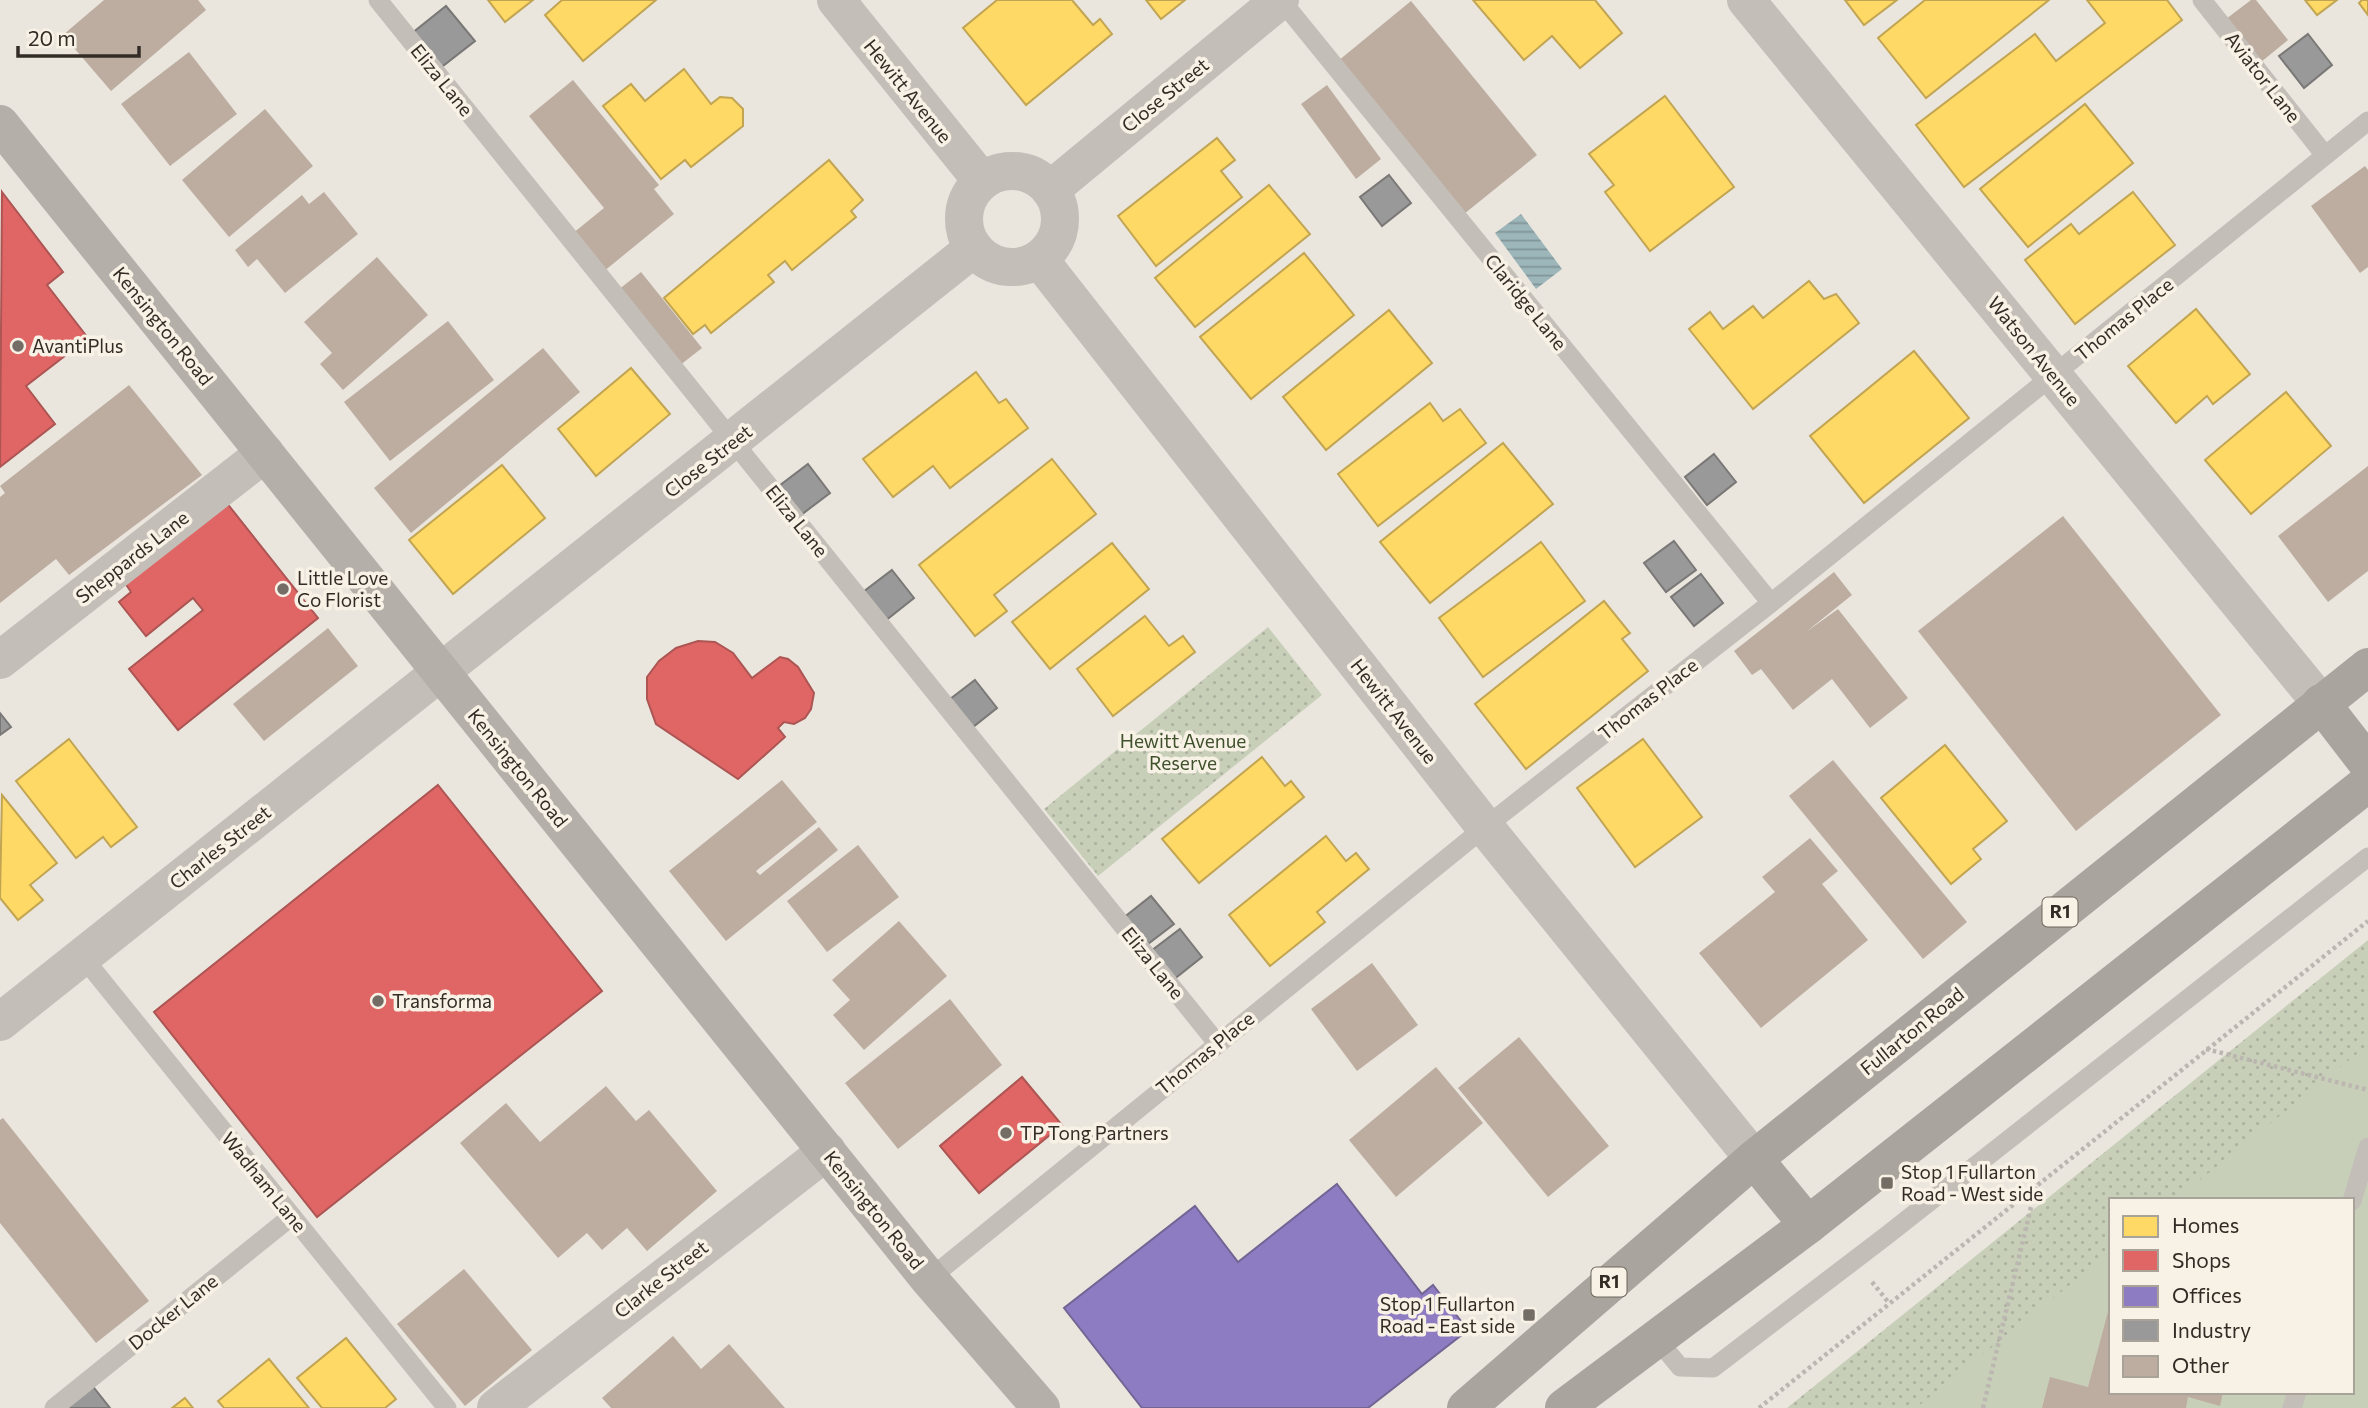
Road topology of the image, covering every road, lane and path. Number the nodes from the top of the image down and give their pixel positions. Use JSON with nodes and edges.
{"nodes":[{"id":1,"x":377,"y":0,"type":"edge"},
{"id":2,"x":835,"y":0,"type":"edge"},
{"id":3,"x":1281,"y":0,"type":"edge"},
{"id":4,"x":1746,"y":0,"type":"edge"},
{"id":5,"x":2202,"y":0,"type":"edge"},
{"id":6,"x":2368,"y":121,"type":"edge"},
{"id":7,"x":6,"y":142,"type":"edge"},
{"id":8,"x":2323,"y":154,"type":"junction"},
{"id":9,"x":982,"y":181,"type":"junction"},
{"id":10,"x":1050,"y":190,"type":"junction"},
{"id":11,"x":974,"y":248,"type":"junction"},
{"id":12,"x":1039,"y":259,"type":"junction"},
{"id":13,"x":2054,"y":376,"type":"junction"},
{"id":14,"x":733,"y":442,"type":"junction"},
{"id":15,"x":265,"y":453,"type":"junction"},
{"id":16,"x":1771,"y":603,"type":"junction"},
{"id":17,"x":0,"y":660,"type":"edge"},
{"id":18,"x":2368,"y":667,"type":"edge"},
{"id":19,"x":441,"y":672,"type":"junction"},
{"id":20,"x":2320,"y":703,"type":"junction"},
{"id":21,"x":2368,"y":764,"type":"edge"},
{"id":22,"x":2368,"y":783,"type":"edge"},
{"id":23,"x":1485,"y":827,"type":"junction"},
{"id":24,"x":2368,"y":857,"type":"edge"},
{"id":25,"x":2368,"y":921,"type":"edge"},
{"id":26,"x":82,"y":956,"type":"junction"},
{"id":27,"x":0,"y":1023,"type":"edge"},
{"id":28,"x":1217,"y":1043,"type":"junction"},
{"id":29,"x":2206,"y":1049,"type":"junction"},
{"id":30,"x":2368,"y":1090,"type":"edge"},
{"id":31,"x":2368,"y":1147,"type":"edge"},
{"id":32,"x":827,"y":1151,"type":"junction"},
{"id":33,"x":1754,"y":1159,"type":"junction"},
{"id":34,"x":2036,"y":1185,"type":"junction"},
{"id":35,"x":2353,"y":1198,"type":"edge"},
{"id":36,"x":292,"y":1216,"type":"junction"},
{"id":37,"x":1808,"y":1225,"type":"junction"},
{"id":38,"x":1866,"y":1273,"type":"dead end"},
{"id":39,"x":929,"y":1279,"type":"junction"},
{"id":40,"x":1889,"y":1303,"type":"junction"},
{"id":41,"x":1653,"y":1342,"type":"junction"},
{"id":42,"x":54,"y":1408,"type":"edge"},
{"id":43,"x":447,"y":1408,"type":"edge"},
{"id":44,"x":496,"y":1408,"type":"edge"},
{"id":45,"x":1041,"y":1408,"type":"edge"},
{"id":46,"x":1466,"y":1408,"type":"edge"},
{"id":47,"x":1564,"y":1408,"type":"edge"},
{"id":48,"x":1590,"y":1408,"type":"edge"},
{"id":49,"x":1759,"y":1408,"type":"edge"},
{"id":50,"x":1983,"y":1408,"type":"edge"}],
"edges":[{"from":1,"to":14,"type":"lane","name":"Eliza Lane"},
{"from":2,"to":9,"type":"street","name":"Hewitt Avenue"},
{"from":3,"to":10,"type":"street","name":"Close Street"},
{"from":3,"to":16,"type":"lane","name":"Claridge Lane"},
{"from":4,"to":13,"type":"street","name":"Watson Avenue"},
{"from":5,"to":8,"type":"lane","name":"Aviator Lane"},
{"from":6,"to":8,"type":"lane","name":"Thomas Place"},
{"from":7,"to":15,"type":"main road","name":"Kensington Road"},
{"from":8,"to":13,"type":"lane","name":"Thomas Place"},
{"from":9,"to":10,"type":"street"},
{"from":9,"to":11,"type":"street"},
{"from":10,"to":12,"type":"street"},
{"from":11,"to":12,"type":"street"},
{"from":11,"to":14,"type":"street","name":"Close Street"},
{"from":12,"to":23,"type":"street","name":"Hewitt Avenue"},
{"from":13,"to":16,"type":"lane","name":"Thomas Place"},
{"from":13,"to":20,"type":"street","name":"Watson Avenue"},
{"from":14,"to":19,"type":"street","name":"Close Street"},
{"from":14,"to":28,"type":"lane","name":"Eliza Lane"},
{"from":15,"to":17,"type":"street","name":"Sheppards Lane"},
{"from":15,"to":19,"type":"main road","name":"Kensington Road"},
{"from":16,"to":23,"type":"lane","name":"Thomas Place"},
{"from":18,"to":20,"type":"highway","name":"Fullarton Road","number":"R1"},
{"from":19,"to":26,"type":"street","name":"Charles Street"},
{"from":19,"to":32,"type":"main road","name":"Kensington Road"},
{"from":20,"to":21,"type":"highway"},
{"from":20,"to":33,"type":"highway","name":"Fullarton Road","number":"R1"},
{"from":22,"to":37,"type":"highway"},
{"from":23,"to":28,"type":"lane","name":"Thomas Place"},
{"from":23,"to":33,"type":"street","name":"Hewitt Avenue"},
{"from":24,"to":41,"type":"lane"},
{"from":25,"to":29,"type":"path"},
{"from":26,"to":27,"type":"street","name":"Charles Street"},
{"from":26,"to":36,"type":"lane","name":"Wadham Lane"},
{"from":28,"to":39,"type":"lane","name":"Thomas Place"},
{"from":29,"to":30,"type":"path"},
{"from":29,"to":34,"type":"path"},
{"from":31,"to":35,"type":"lane"},
{"from":32,"to":39,"type":"main road","name":"Kensington Road"},
{"from":32,"to":44,"type":"street","name":"Clarke Street"},
{"from":33,"to":37,"type":"highway"},
{"from":33,"to":46,"type":"highway","name":"Fullarton Road","number":"R1"},
{"from":34,"to":40,"type":"path"},
{"from":34,"to":50,"type":"path"},
{"from":36,"to":42,"type":"lane","name":"Docker Lane"},
{"from":36,"to":43,"type":"lane","name":"Wadham Lane"},
{"from":37,"to":41,"type":"highway"},
{"from":38,"to":40,"type":"path"},
{"from":39,"to":45,"type":"main road","name":"Kensington Road"},
{"from":40,"to":49,"type":"path"},
{"from":41,"to":47,"type":"highway"},
{"from":41,"to":48,"type":"highway"}]}
